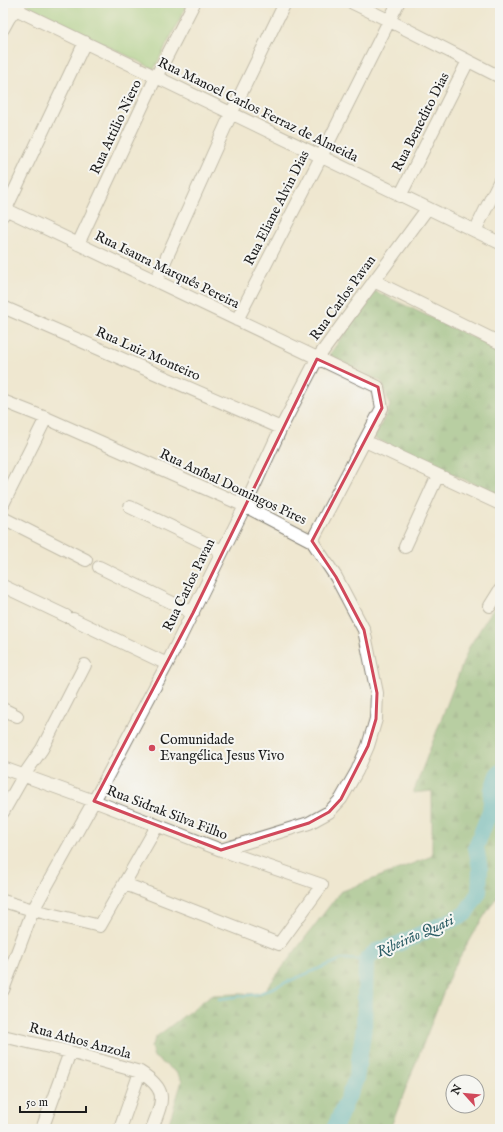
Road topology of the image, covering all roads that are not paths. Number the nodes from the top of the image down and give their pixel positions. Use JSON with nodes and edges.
{"nodes":[{"id":1,"x":3,"y":3,"type":"edge"},
{"id":2,"x":194,"y":3,"type":"edge"},
{"id":3,"x":285,"y":3,"type":"edge"},
{"id":4,"x":353,"y":3,"type":"edge"},
{"id":5,"x":398,"y":3,"type":"edge"},
{"id":6,"x":18,"y":6,"type":"edge"},
{"id":7,"x":388,"y":20,"type":"junction"},
{"id":8,"x":3,"y":29,"type":"edge"},
{"id":9,"x":85,"y":42,"type":"junction"},
{"id":10,"x":468,"y":61,"type":"junction"},
{"id":11,"x":156,"y":77,"type":"junction"},
{"id":12,"x":500,"y":77,"type":"edge"},
{"id":13,"x":231,"y":114,"type":"junction"},
{"id":14,"x":321,"y":157,"type":"junction"},
{"id":15,"x":500,"y":180,"type":"edge"},
{"id":16,"x":400,"y":196,"type":"junction"},
{"id":17,"x":427,"y":209,"type":"junction"},
{"id":18,"x":4,"y":211,"type":"edge"},
{"id":19,"x":475,"y":231,"type":"junction"},
{"id":20,"x":500,"y":243,"type":"edge"},
{"id":21,"x":78,"y":244,"type":"junction"},
{"id":22,"x":156,"y":281,"type":"junction"},
{"id":23,"x":374,"y":281,"type":"junction"},
{"id":24,"x":3,"y":307,"type":"edge"},
{"id":25,"x":237,"y":320,"type":"junction"},
{"id":26,"x":500,"y":343,"type":"edge"},
{"id":27,"x":317,"y":359,"type":"junction"},
{"id":28,"x":3,"y":400,"type":"edge"},
{"id":29,"x":46,"y":418,"type":"junction"},
{"id":30,"x":281,"y":428,"type":"junction"},
{"id":31,"x":365,"y":441,"type":"junction"},
{"id":32,"x":438,"y":475,"type":"junction"},
{"id":33,"x":4,"y":499,"type":"edge"},
{"id":34,"x":500,"y":504,"type":"edge"},
{"id":35,"x":245,"y":506,"type":"junction"},
{"id":36,"x":130,"y":507,"type":"dead end"},
{"id":37,"x":3,"y":518,"type":"edge"},
{"id":38,"x":312,"y":541,"type":"junction"},
{"id":39,"x":405,"y":547,"type":"dead end"},
{"id":40,"x":222,"y":551,"type":"junction"},
{"id":41,"x":86,"y":560,"type":"dead end"},
{"id":42,"x":99,"y":567,"type":"dead end"},
{"id":43,"x":3,"y":586,"type":"edge"},
{"id":44,"x":500,"y":590,"type":"edge"},
{"id":45,"x":490,"y":606,"type":"dead end"},
{"id":46,"x":193,"y":613,"type":"junction"},
{"id":47,"x":166,"y":664,"type":"junction"},
{"id":48,"x":85,"y":665,"type":"dead end"},
{"id":49,"x":3,"y":709,"type":"edge"},
{"id":50,"x":17,"y":716,"type":"dead end"},
{"id":51,"x":3,"y":768,"type":"edge"},
{"id":52,"x":24,"y":775,"type":"junction"},
{"id":53,"x":94,"y":801,"type":"junction"},
{"id":54,"x":3,"y":812,"type":"edge"},
{"id":55,"x":157,"y":826,"type":"junction"},
{"id":56,"x":221,"y":850,"type":"junction"},
{"id":57,"x":124,"y":884,"type":"junction"},
{"id":58,"x":3,"y":901,"type":"edge"},
{"id":59,"x":33,"y":910,"type":"junction"},
{"id":60,"x":3,"y":990,"type":"edge"},
{"id":61,"x":3,"y":1036,"type":"edge"},
{"id":62,"x":70,"y":1052,"type":"junction"},
{"id":63,"x":144,"y":1075,"type":"junction"},
{"id":64,"x":42,"y":1129,"type":"edge"},
{"id":65,"x":120,"y":1129,"type":"edge"},
{"id":66,"x":152,"y":1129,"type":"edge"}],
"edges":[{"from":1,"to":6,"type":"street","name":"Rua Manoel Carlos Ferraz de Almeida"},
{"from":2,"to":11,"type":"street","name":"Rua Attilio Niero"},
{"from":3,"to":13,"type":"street"},
{"from":4,"to":7,"type":"street"},
{"from":5,"to":7,"type":"street","name":"Rua Eliane Alvin Dias"},
{"from":6,"to":8,"type":"street"},
{"from":6,"to":9,"type":"street","name":"Rua Manoel Carlos Ferraz de Almeida"},
{"from":7,"to":10,"type":"street"},
{"from":7,"to":14,"type":"street","name":"Rua Eliane Alvin Dias"},
{"from":9,"to":11,"type":"street","name":"Rua Manoel Carlos Ferraz de Almeida"},
{"from":9,"to":18,"type":"street"},
{"from":10,"to":12,"type":"street"},
{"from":10,"to":16,"type":"street","name":"Rua Benedito Dias"},
{"from":11,"to":13,"type":"street","name":"Rua Manoel Carlos Ferraz de Almeida"},
{"from":11,"to":21,"type":"street","name":"Rua Attilio Niero"},
{"from":13,"to":14,"type":"street","name":"Rua Manoel Carlos Ferraz de Almeida"},
{"from":13,"to":22,"type":"street"},
{"from":14,"to":16,"type":"street","name":"Rua Manoel Carlos Ferraz de Almeida"},
{"from":14,"to":25,"type":"street","name":"Rua Eliane Alvin Dias"},
{"from":15,"to":19,"type":"street"},
{"from":16,"to":17,"type":"street","name":"Rua Manoel Carlos Ferraz de Almeida"},
{"from":17,"to":19,"type":"street","name":"Rua Manoel Carlos Ferraz de Almeida"},
{"from":17,"to":23,"type":"street","name":"Rua Carlos Pavan"},
{"from":18,"to":21,"type":"street","name":"Rua Isaura Marquês Pereira"},
{"from":19,"to":20,"type":"street","name":"Rua Manoel Carlos Ferraz de Almeida"},
{"from":21,"to":22,"type":"street","name":"Rua Isaura Marquês Pereira"},
{"from":22,"to":25,"type":"street","name":"Rua Isaura Marquês Pereira"},
{"from":23,"to":26,"type":"street"},
{"from":23,"to":27,"type":"street","name":"Rua Carlos Pavan"},
{"from":24,"to":30,"type":"street","name":"Rua Luiz Monteiro"},
{"from":25,"to":27,"type":"street","name":"Rua Isaura Marquês Pereira"},
{"from":27,"to":30,"type":"street","name":"Rua Carlos Pavan"},
{"from":27,"to":31,"type":"street","name":"Rua Isaura Marquês Pereira"},
{"from":28,"to":29,"type":"street","name":"Rua Aníbal Domingos Pires"},
{"from":29,"to":33,"type":"street"},
{"from":29,"to":35,"type":"street","name":"Rua Aníbal Domingos Pires"},
{"from":30,"to":35,"type":"street","name":"Rua Carlos Pavan"},
{"from":31,"to":32,"type":"street"},
{"from":31,"to":38,"type":"street"},
{"from":32,"to":34,"type":"street"},
{"from":32,"to":39,"type":"street"},
{"from":35,"to":38,"type":"street","name":"Rua Aníbal Domingos Pires"},
{"from":35,"to":40,"type":"street","name":"Rua Carlos Pavan"},
{"from":36,"to":40,"type":"street"},
{"from":37,"to":41,"type":"street"},
{"from":38,"to":56,"type":"street","name":"Rua Aníbal Domingos Pires"},
{"from":40,"to":46,"type":"street","name":"Rua Carlos Pavan"},
{"from":42,"to":46,"type":"street"},
{"from":43,"to":47,"type":"street"},
{"from":44,"to":45,"type":"street"},
{"from":46,"to":47,"type":"street","name":"Rua Carlos Pavan"},
{"from":47,"to":53,"type":"street","name":"Rua Carlos Pavan"},
{"from":48,"to":52,"type":"street"},
{"from":49,"to":50,"type":"street"},
{"from":51,"to":52,"type":"street","name":"Rua Sidrak Silva Filho"},
{"from":52,"to":53,"type":"street","name":"Rua Sidrak Silva Filho"},
{"from":52,"to":54,"type":"street"},
{"from":53,"to":55,"type":"street","name":"Rua Sidrak Silva Filho"},
{"from":53,"to":59,"type":"street","name":"Rua Carlos Pavan"},
{"from":55,"to":56,"type":"street","name":"Rua Sidrak Silva Filho"},
{"from":55,"to":57,"type":"street"},
{"from":56,"to":57,"type":"street","name":"Rua Sidrak Silva Filho"},
{"from":57,"to":59,"type":"street"},
{"from":58,"to":59,"type":"street"},
{"from":59,"to":60,"type":"street","name":"Rua Carlos Pavan"},
{"from":61,"to":62,"type":"street","name":"Rua Athos Anzola"},
{"from":62,"to":63,"type":"street","name":"Rua Athos Anzola"},
{"from":62,"to":64,"type":"street"},
{"from":63,"to":65,"type":"street"},
{"from":63,"to":66,"type":"street"}]}
